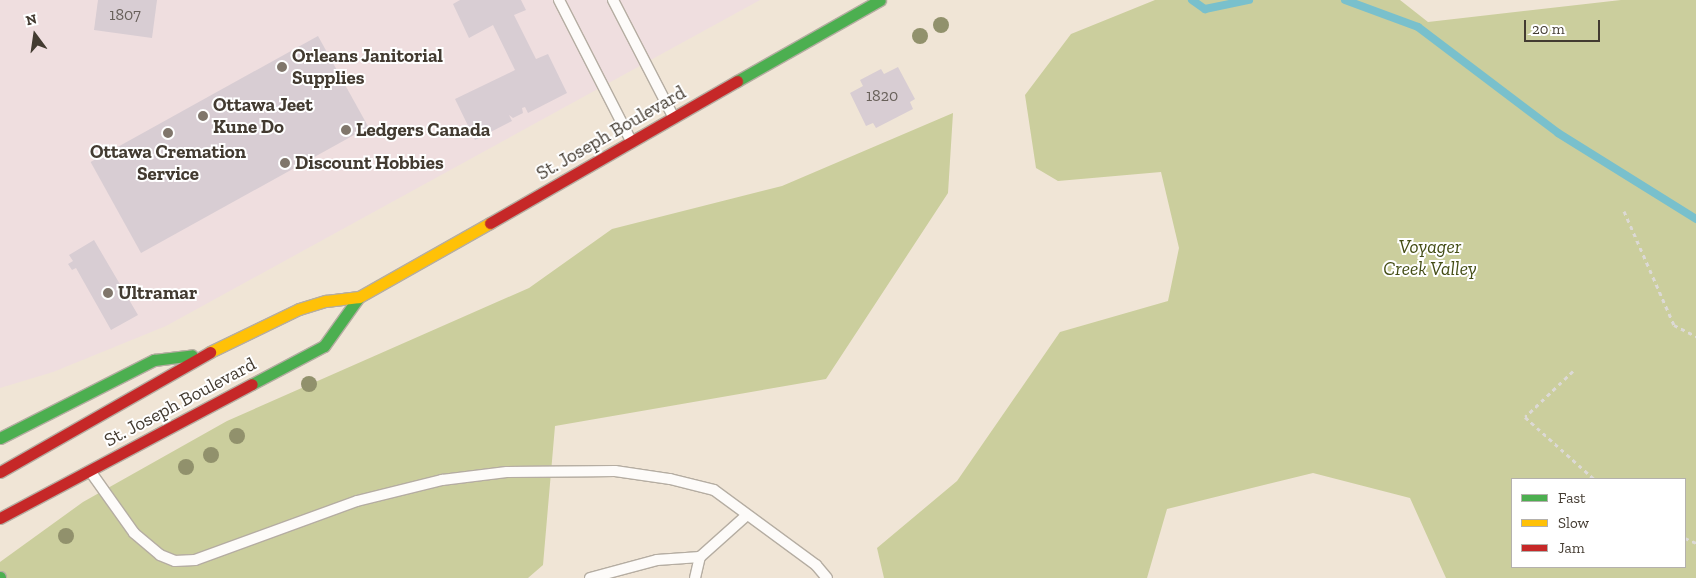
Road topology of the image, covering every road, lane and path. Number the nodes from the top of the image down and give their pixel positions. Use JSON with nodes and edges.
{"nodes":[{"id":1,"x":559,"y":0,"type":"edge"},
{"id":2,"x":613,"y":0,"type":"edge"},
{"id":3,"x":880,"y":0,"type":"edge"},
{"id":4,"x":674,"y":117,"type":"junction"},
{"id":5,"x":632,"y":142,"type":"junction"},
{"id":6,"x":1624,"y":211,"type":"dead end"},
{"id":7,"x":359,"y":297,"type":"junction"},
{"id":8,"x":1696,"y":336,"type":"edge"},
{"id":9,"x":206,"y":354,"type":"junction"},
{"id":10,"x":1573,"y":371,"type":"dead end"},
{"id":11,"x":0,"y":438,"type":"edge"},
{"id":12,"x":90,"y":470,"type":"junction"},
{"id":13,"x":0,"y":472,"type":"edge"},
{"id":14,"x":1593,"y":478,"type":"edge"},
{"id":15,"x":747,"y":515,"type":"junction"},
{"id":16,"x":0,"y":518,"type":"edge"},
{"id":17,"x":700,"y":557,"type":"junction"},
{"id":18,"x":590,"y":578,"type":"edge"},
{"id":19,"x":695,"y":578,"type":"edge"},
{"id":20,"x":827,"y":578,"type":"edge"}],
"edges":[{"from":1,"to":5,"type":"lane"},
{"from":2,"to":4,"type":"lane"},
{"from":3,"to":4,"type":"main road","name":"St. Joseph Boulevard"},
{"from":4,"to":5,"type":"main road","name":"St. Joseph Boulevard"},
{"from":5,"to":7,"type":"main road","name":"St. Joseph Boulevard"},
{"from":6,"to":8,"type":"path"},
{"from":7,"to":9,"type":"main road","name":"St. Joseph Boulevard"},
{"from":7,"to":12,"type":"main road","name":"St. Joseph Boulevard"},
{"from":9,"to":11,"type":"main road"},
{"from":9,"to":13,"type":"main road","name":"St. Joseph Boulevard"},
{"from":10,"to":14,"type":"path"},
{"from":12,"to":15,"type":"lane"},
{"from":12,"to":16,"type":"main road","name":"St. Joseph Boulevard"},
{"from":15,"to":17,"type":"lane"},
{"from":15,"to":20,"type":"lane"},
{"from":17,"to":18,"type":"lane"},
{"from":17,"to":19,"type":"lane"}]}
